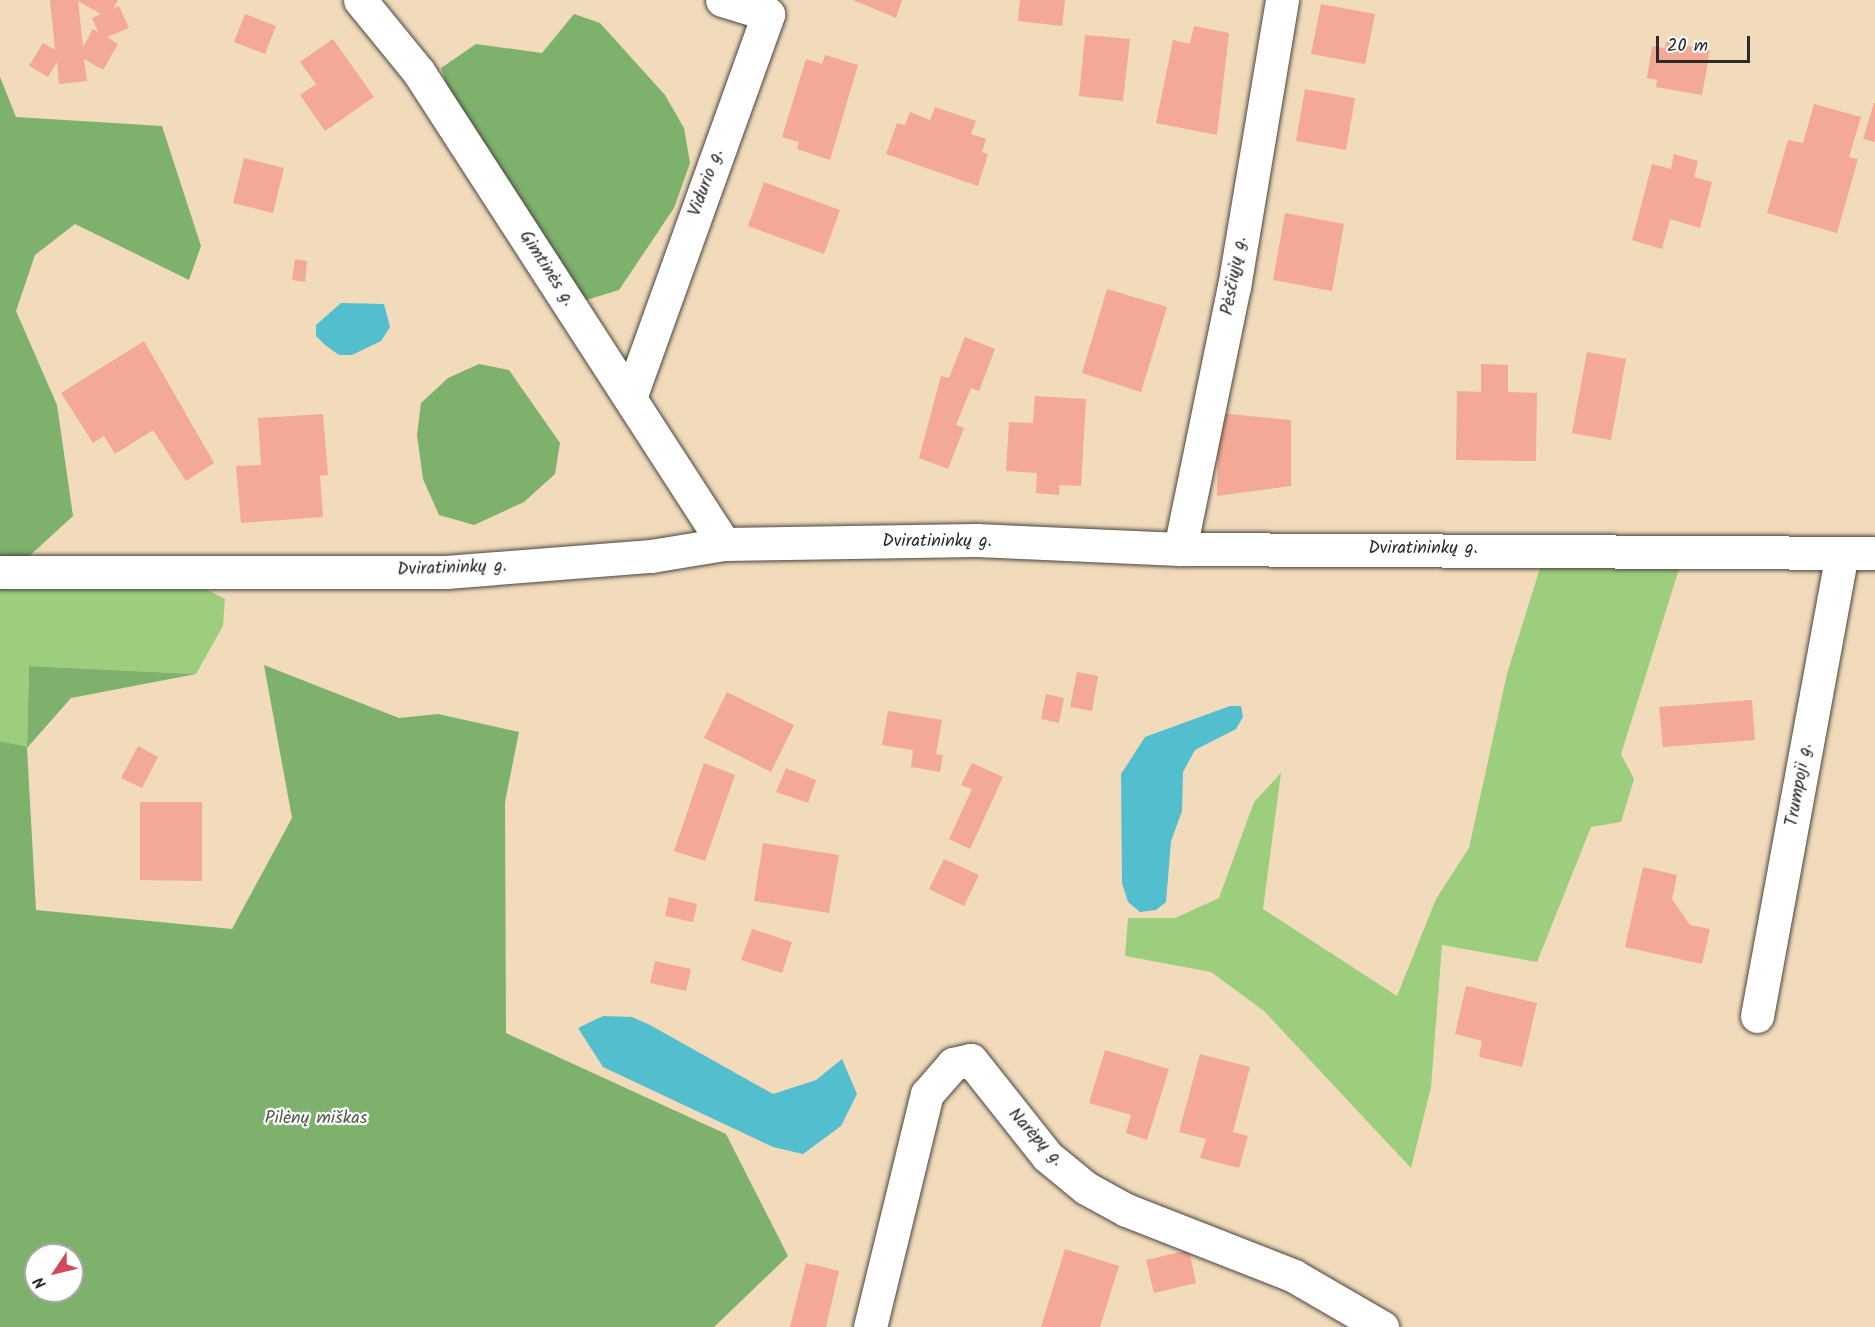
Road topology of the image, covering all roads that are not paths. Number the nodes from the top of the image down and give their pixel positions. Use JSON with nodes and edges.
{"nodes":[{"id":1,"x":360,"y":0,"type":"edge"},
{"id":2,"x":722,"y":0,"type":"edge"},
{"id":3,"x":1282,"y":0,"type":"edge"},
{"id":4,"x":630,"y":398,"type":"junction"},
{"id":5,"x":724,"y":544,"type":"junction"},
{"id":6,"x":1180,"y":549,"type":"junction"},
{"id":7,"x":1842,"y":554,"type":"junction"},
{"id":8,"x":1875,"y":554,"type":"edge"},
{"id":9,"x":0,"y":572,"type":"edge"},
{"id":10,"x":1757,"y":1016,"type":"dead end"},
{"id":11,"x":870,"y":1327,"type":"edge"},
{"id":12,"x":1382,"y":1327,"type":"edge"}],
"edges":[{"from":1,"to":4,"type":"street","name":"Gimtinės g."},
{"from":2,"to":4,"type":"street","name":"Vidurio g."},
{"from":3,"to":6,"type":"street","name":"Pėsčiųjų g."},
{"from":4,"to":5,"type":"street","name":"Gimtinės g."},
{"from":5,"to":6,"type":"street","name":"Dviratininkų g."},
{"from":5,"to":9,"type":"street","name":"Dviratininkų g."},
{"from":6,"to":7,"type":"street","name":"Dviratininkų g."},
{"from":7,"to":8,"type":"street","name":"Dviratininkų g."},
{"from":7,"to":10,"type":"street","name":"Trumpoji g."},
{"from":11,"to":12,"type":"street","name":"Narėpų g."}]}
